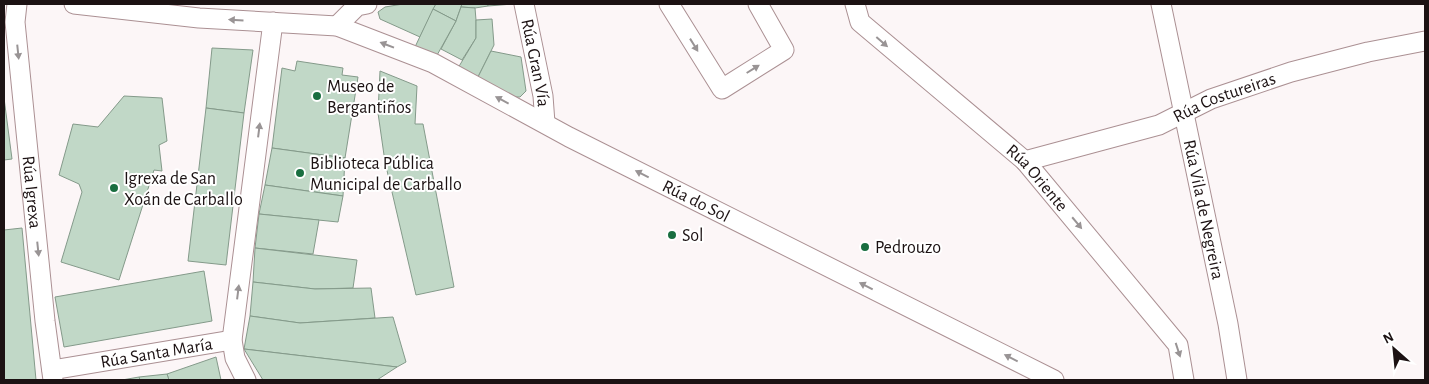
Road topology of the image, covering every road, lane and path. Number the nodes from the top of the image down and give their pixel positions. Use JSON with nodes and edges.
{"nodes":[{"id":1,"x":17,"y":4,"type":"edge"},
{"id":2,"x":74,"y":4,"type":"edge"},
{"id":3,"x":367,"y":4,"type":"edge"},
{"id":4,"x":524,"y":4,"type":"edge"},
{"id":5,"x":669,"y":4,"type":"edge"},
{"id":6,"x":758,"y":4,"type":"edge"},
{"id":7,"x":855,"y":4,"type":"edge"},
{"id":8,"x":1161,"y":4,"type":"edge"},
{"id":9,"x":200,"y":11,"type":"edge"},
{"id":10,"x":273,"y":22,"type":"junction"},
{"id":11,"x":337,"y":26,"type":"junction"},
{"id":12,"x":1425,"y":42,"type":"edge"},
{"id":13,"x":1185,"y":113,"type":"junction"},
{"id":14,"x":545,"y":123,"type":"junction"},
{"id":15,"x":1026,"y":161,"type":"junction"},
{"id":16,"x":232,"y":340,"type":"junction"},
{"id":17,"x":1234,"y":357,"type":"junction"},
{"id":18,"x":52,"y":375,"type":"edge"},
{"id":19,"x":246,"y":380,"type":"edge"},
{"id":20,"x":1054,"y":380,"type":"edge"},
{"id":21,"x":1184,"y":380,"type":"edge"},
{"id":22,"x":1222,"y":380,"type":"edge"},
{"id":23,"x":1237,"y":380,"type":"edge"}],
"edges":[{"from":1,"to":18,"type":"street","name":"Rúa Igrexa","one_way":true},
{"from":2,"to":9,"type":"street","name":"Rúa do Sol"},
{"from":3,"to":11,"type":"street"},
{"from":4,"to":14,"type":"street","name":"Rúa Gran Vía"},
{"from":5,"to":6,"type":"street","one_way":true},
{"from":7,"to":15,"type":"street","name":"Rúa Oriente","one_way":true},
{"from":8,"to":13,"type":"street","name":"Rúa Vila de Negreira"},
{"from":10,"to":9,"type":"street","name":"Rúa do Sol","one_way":true},
{"from":10,"to":11,"type":"street","name":"Rúa do Sol"},
{"from":16,"to":10,"type":"street","one_way":true},
{"from":14,"to":11,"type":"street","name":"Rúa do Sol","one_way":true},
{"from":12,"to":13,"type":"street","name":"Rúa Costureiras"},
{"from":13,"to":15,"type":"street","name":"Rúa Costureiras"},
{"from":13,"to":17,"type":"street","name":"Rúa Vila de Negreira"},
{"from":20,"to":14,"type":"street","name":"Rúa do Sol","one_way":true},
{"from":15,"to":21,"type":"street","name":"Rúa Oriente","one_way":true},
{"from":16,"to":18,"type":"street","name":"Rúa Santa María"},
{"from":16,"to":19,"type":"street"},
{"from":17,"to":22,"type":"street"},
{"from":17,"to":23,"type":"street","name":"Rúa Vila de Negreira"}]}
